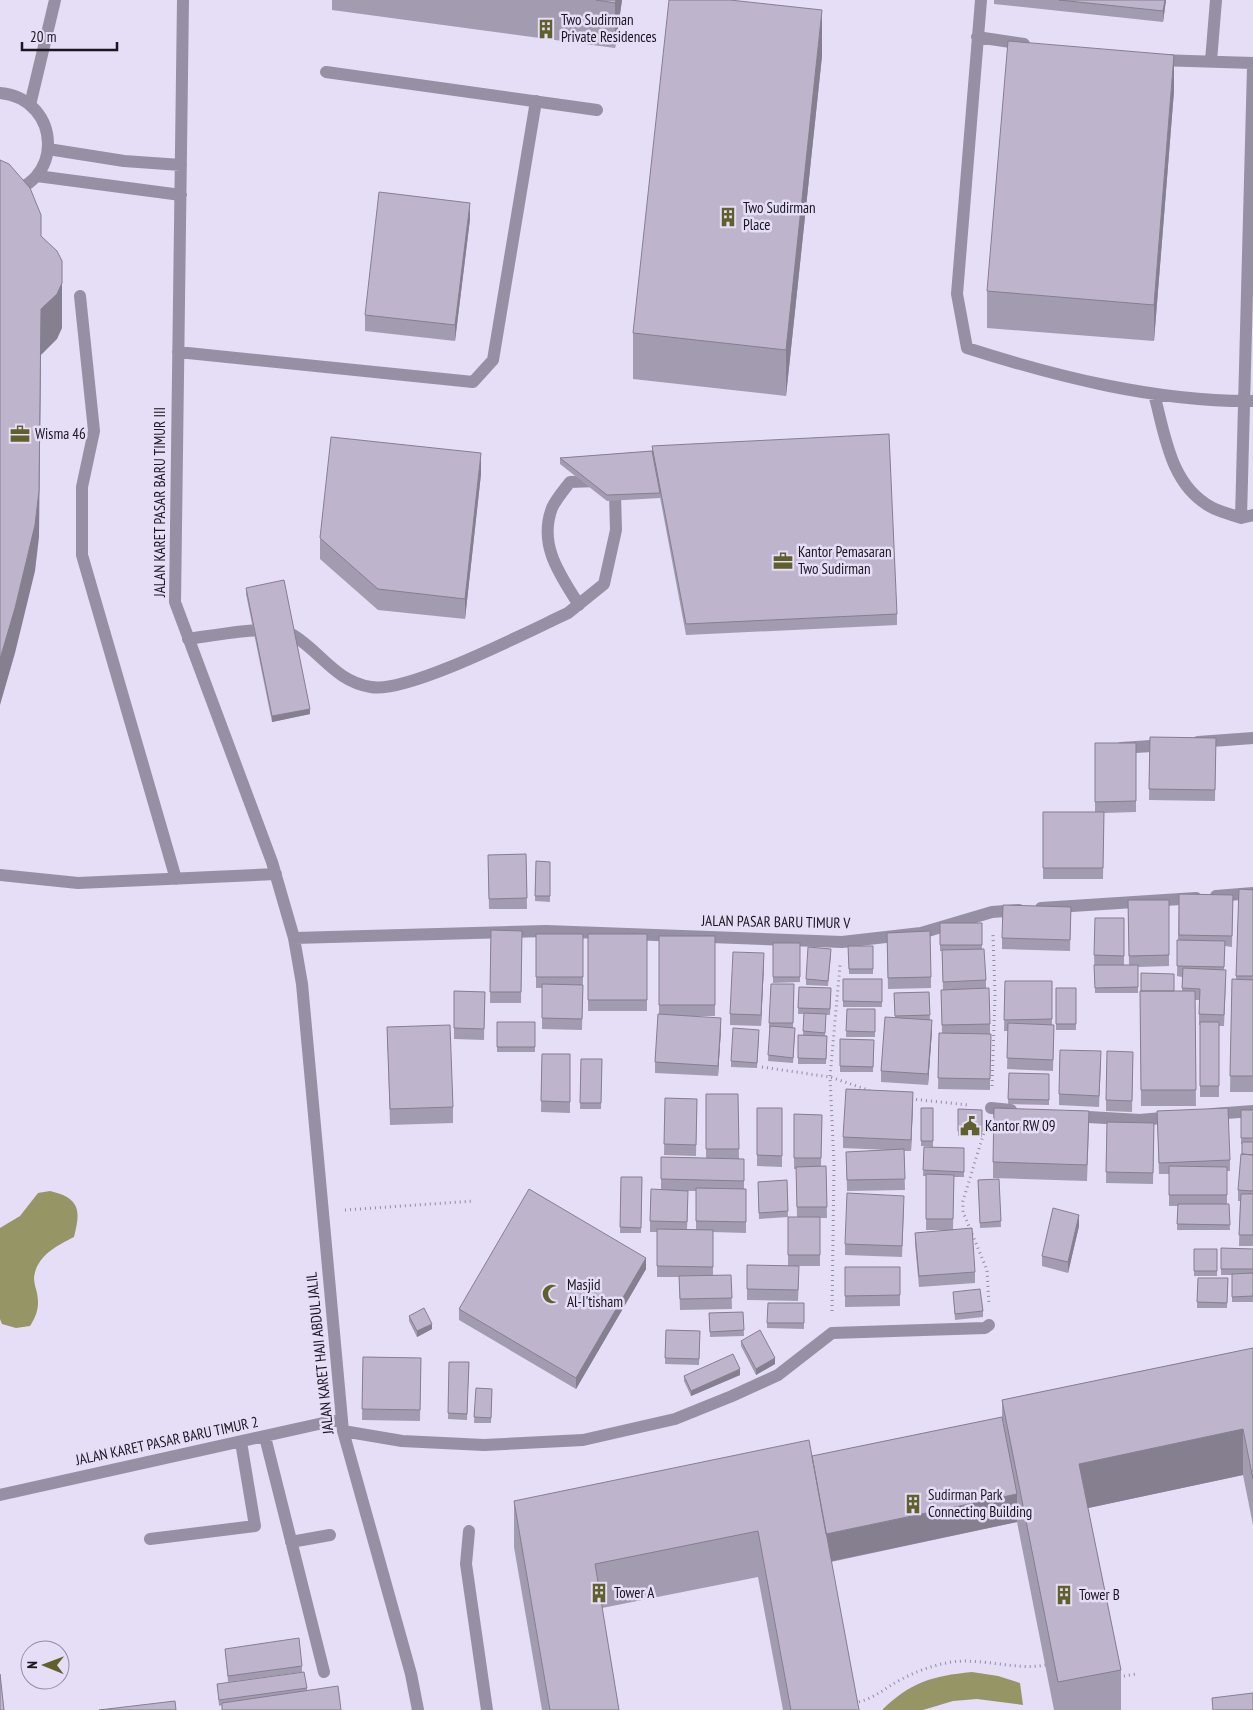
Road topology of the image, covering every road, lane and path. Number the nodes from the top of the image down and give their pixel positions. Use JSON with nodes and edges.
{"nodes":[{"id":1,"x":55,"y":0,"type":"edge"},
{"id":2,"x":183,"y":0,"type":"edge"},
{"id":3,"x":980,"y":0,"type":"edge"},
{"id":4,"x":1216,"y":0,"type":"edge"},
{"id":5,"x":977,"y":37,"type":"junction"},
{"id":6,"x":1037,"y":45,"type":"edge"},
{"id":7,"x":1145,"y":60,"type":"edge"},
{"id":8,"x":1211,"y":61,"type":"junction"},
{"id":9,"x":1253,"y":63,"type":"edge"},
{"id":10,"x":1253,"y":67,"type":"edge"},
{"id":11,"x":326,"y":72,"type":"dead end"},
{"id":12,"x":0,"y":93,"type":"edge"},
{"id":13,"x":536,"y":102,"type":"junction"},
{"id":14,"x":30,"y":105,"type":"junction"},
{"id":15,"x":597,"y":110,"type":"dead end"},
{"id":16,"x":48,"y":149,"type":"junction"},
{"id":17,"x":182,"y":165,"type":"junction"},
{"id":18,"x":37,"y":176,"type":"junction"},
{"id":19,"x":0,"y":193,"type":"edge"},
{"id":20,"x":181,"y":195,"type":"junction"},
{"id":21,"x":80,"y":296,"type":"dead end"},
{"id":22,"x":178,"y":352,"type":"junction"},
{"id":23,"x":1154,"y":394,"type":"junction"},
{"id":24,"x":1248,"y":401,"type":"edge"},
{"id":25,"x":1247,"y":516,"type":"edge"},
{"id":26,"x":579,"y":605,"type":"junction"},
{"id":27,"x":188,"y":639,"type":"junction"},
{"id":28,"x":1253,"y":738,"type":"edge"},
{"id":29,"x":1114,"y":749,"type":"edge"},
{"id":30,"x":276,"y":874,"type":"junction"},
{"id":31,"x":0,"y":875,"type":"edge"},
{"id":32,"x":176,"y":879,"type":"junction"},
{"id":33,"x":1253,"y":893,"type":"edge"},
{"id":34,"x":294,"y":938,"type":"junction"},
{"id":35,"x":842,"y":942,"type":"junction"},
{"id":36,"x":302,"y":984,"type":"joint"},
{"id":37,"x":762,"y":1067,"type":"dead end"},
{"id":38,"x":830,"y":1077,"type":"junction"},
{"id":39,"x":876,"y":1093,"type":"edge"},
{"id":40,"x":904,"y":1098,"type":"edge"},
{"id":41,"x":991,"y":1108,"type":"joint"},
{"id":42,"x":1021,"y":1111,"type":"edge"},
{"id":43,"x":1253,"y":1111,"type":"edge"},
{"id":44,"x":1203,"y":1114,"type":"edge"},
{"id":45,"x":1060,"y":1115,"type":"edge"},
{"id":46,"x":1185,"y":1116,"type":"edge"},
{"id":47,"x":474,"y":1201,"type":"dead end"},
{"id":48,"x":322,"y":1212,"type":"junction"},
{"id":49,"x":989,"y":1325,"type":"dead end"},
{"id":50,"x":832,"y":1333,"type":"junction"},
{"id":51,"x":342,"y":1425,"type":"junction"},
{"id":52,"x":265,"y":1437,"type":"junction"},
{"id":53,"x":241,"y":1442,"type":"junction"},
{"id":54,"x":0,"y":1495,"type":"edge"},
{"id":55,"x":469,"y":1531,"type":"dead end"},
{"id":56,"x":330,"y":1535,"type":"dead end"},
{"id":57,"x":150,"y":1540,"type":"dead end"},
{"id":58,"x":291,"y":1542,"type":"junction"},
{"id":59,"x":1046,"y":1665,"type":"edge"},
{"id":60,"x":324,"y":1672,"type":"dead end"},
{"id":61,"x":1136,"y":1674,"type":"dead end"},
{"id":62,"x":1114,"y":1678,"type":"edge"},
{"id":63,"x":849,"y":1704,"type":"edge"},
{"id":64,"x":418,"y":1710,"type":"edge"},
{"id":65,"x":487,"y":1710,"type":"edge"}],
"edges":[{"from":1,"to":14,"type":"street"},
{"from":2,"to":17,"type":"street","name":"JALAN KARET PASAR BARU TIMUR III"},
{"from":3,"to":5,"type":"street"},
{"from":4,"to":8,"type":"street"},
{"from":5,"to":6,"type":"street"},
{"from":5,"to":23,"type":"street"},
{"from":7,"to":8,"type":"street"},
{"from":8,"to":9,"type":"street"},
{"from":10,"to":24,"type":"street"},
{"from":11,"to":13,"type":"street"},
{"from":12,"to":14,"type":"street"},
{"from":13,"to":15,"type":"street"},
{"from":13,"to":22,"type":"street"},
{"from":14,"to":16,"type":"street"},
{"from":16,"to":17,"type":"street"},
{"from":16,"to":18,"type":"street"},
{"from":17,"to":20,"type":"street","name":"JALAN KARET PASAR BARU TIMUR III"},
{"from":18,"to":19,"type":"street"},
{"from":18,"to":20,"type":"street"},
{"from":20,"to":22,"type":"street","name":"JALAN KARET PASAR BARU TIMUR III"},
{"from":21,"to":32,"type":"street"},
{"from":22,"to":27,"type":"street","name":"JALAN KARET PASAR BARU TIMUR III"},
{"from":23,"to":24,"type":"street"},
{"from":23,"to":25,"type":"street"},
{"from":24,"to":25,"type":"street"},
{"from":26,"to":26,"type":"street"},
{"from":26,"to":27,"type":"street"},
{"from":27,"to":30,"type":"street","name":"JALAN KARET PASAR BARU TIMUR III"},
{"from":28,"to":29,"type":"street"},
{"from":30,"to":32,"type":"street"},
{"from":30,"to":34,"type":"street","name":"JALAN KARET PASAR BARU TIMUR III"},
{"from":31,"to":32,"type":"street"},
{"from":33,"to":35,"type":"street","name":"JALAN PASAR BARU TIMUR V"},
{"from":34,"to":35,"type":"street","name":"JALAN PASAR BARU TIMUR V"},
{"from":34,"to":36,"type":"street","name":"JALAN KARET PASAR BARU TIMUR III"},
{"from":35,"to":38,"type":"path"},
{"from":36,"to":48,"type":"street","name":"JALAN KARET HAJI ABDUL JALIL"},
{"from":37,"to":38,"type":"path"},
{"from":38,"to":39,"type":"path"},
{"from":38,"to":50,"type":"path"},
{"from":40,"to":41,"type":"path"},
{"from":41,"to":42,"type":"street"},
{"from":43,"to":44,"type":"street"},
{"from":45,"to":46,"type":"street"},
{"from":47,"to":48,"type":"path"},
{"from":48,"to":51,"type":"street","name":"JALAN KARET HAJI ABDUL JALIL"},
{"from":49,"to":50,"type":"street"},
{"from":50,"to":51,"type":"street"},
{"from":51,"to":52,"type":"street","name":"JALAN KARET PASAR BARU TIMUR 2"},
{"from":51,"to":64,"type":"street","name":"JALAN KARET HAJI ABDUL JALIL"},
{"from":52,"to":53,"type":"street","name":"JALAN KARET PASAR BARU TIMUR 2"},
{"from":52,"to":58,"type":"street"},
{"from":53,"to":54,"type":"street","name":"JALAN KARET PASAR BARU TIMUR 2"},
{"from":53,"to":57,"type":"street"},
{"from":55,"to":65,"type":"street"},
{"from":56,"to":58,"type":"street"},
{"from":58,"to":60,"type":"street"},
{"from":59,"to":63,"type":"path"},
{"from":61,"to":62,"type":"path"}]}
